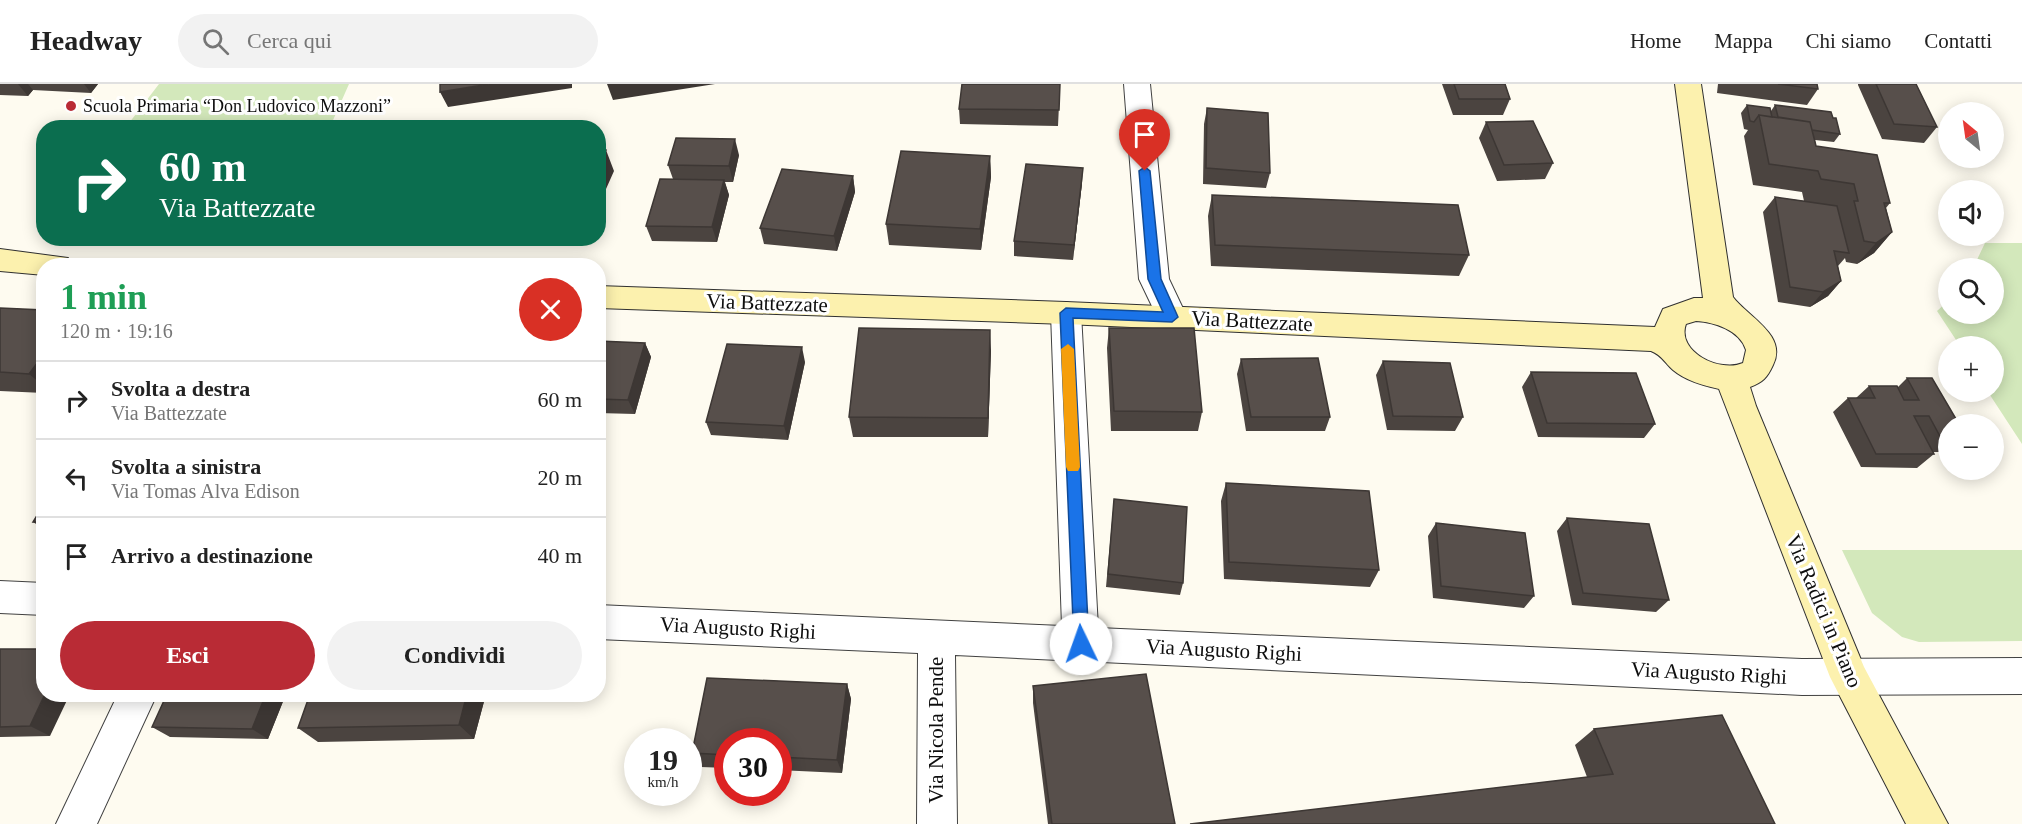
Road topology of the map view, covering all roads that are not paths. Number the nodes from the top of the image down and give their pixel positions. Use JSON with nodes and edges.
{"nodes":[{"id":1,"x":1137,"y":84,"type":"edge"},
{"id":2,"x":1688,"y":84,"type":"edge"},
{"id":3,"x":0,"y":260,"type":"edge"},
{"id":4,"x":36,"y":264,"type":"edge"},
{"id":5,"x":606,"y":297,"type":"edge"},
{"id":6,"x":1719,"y":309,"type":"junction"},
{"id":7,"x":1066,"y":313,"type":"junction"},
{"id":8,"x":1172,"y":317,"type":"junction"},
{"id":9,"x":1664,"y":339,"type":"junction"},
{"id":10,"x":1729,"y":382,"type":"junction"},
{"id":11,"x":0,"y":597,"type":"edge"},
{"id":12,"x":36,"y":599,"type":"edge"},
{"id":13,"x":606,"y":622,"type":"edge"},
{"id":14,"x":936,"y":637,"type":"junction"},
{"id":15,"x":1081,"y":644,"type":"junction"},
{"id":16,"x":1849,"y":676,"type":"junction"},
{"id":17,"x":2022,"y":676,"type":"edge"},
{"id":18,"x":134,"y":702,"type":"edge"},
{"id":19,"x":76,"y":824,"type":"edge"},
{"id":20,"x":937,"y":824,"type":"edge"},
{"id":21,"x":1928,"y":824,"type":"edge"}],
"edges":[{"from":1,"to":8,"type":"street"},
{"from":2,"to":6,"type":"street"},
{"from":3,"to":4,"type":"street"},
{"from":5,"to":7,"type":"street","name":"Via Battezzate"},
{"from":6,"to":9,"type":"street"},
{"from":6,"to":10,"type":"street"},
{"from":7,"to":8,"type":"street","name":"Via Battezzate"},
{"from":7,"to":15,"type":"street"},
{"from":8,"to":9,"type":"street","name":"Via Battezzate"},
{"from":9,"to":10,"type":"street"},
{"from":10,"to":16,"type":"street","name":"Via Radici in Piano"},
{"from":11,"to":12,"type":"street"},
{"from":13,"to":14,"type":"street","name":"Via Augusto Righi"},
{"from":14,"to":15,"type":"street","name":"Via Augusto Righi"},
{"from":14,"to":20,"type":"street","name":"Via Nicola Pende"},
{"from":15,"to":16,"type":"street","name":"Via Augusto Righi"},
{"from":16,"to":17,"type":"street","name":"Via Augusto Righi"},
{"from":16,"to":21,"type":"street","name":"Via Radici in Piano"},
{"from":18,"to":19,"type":"street"}]}
